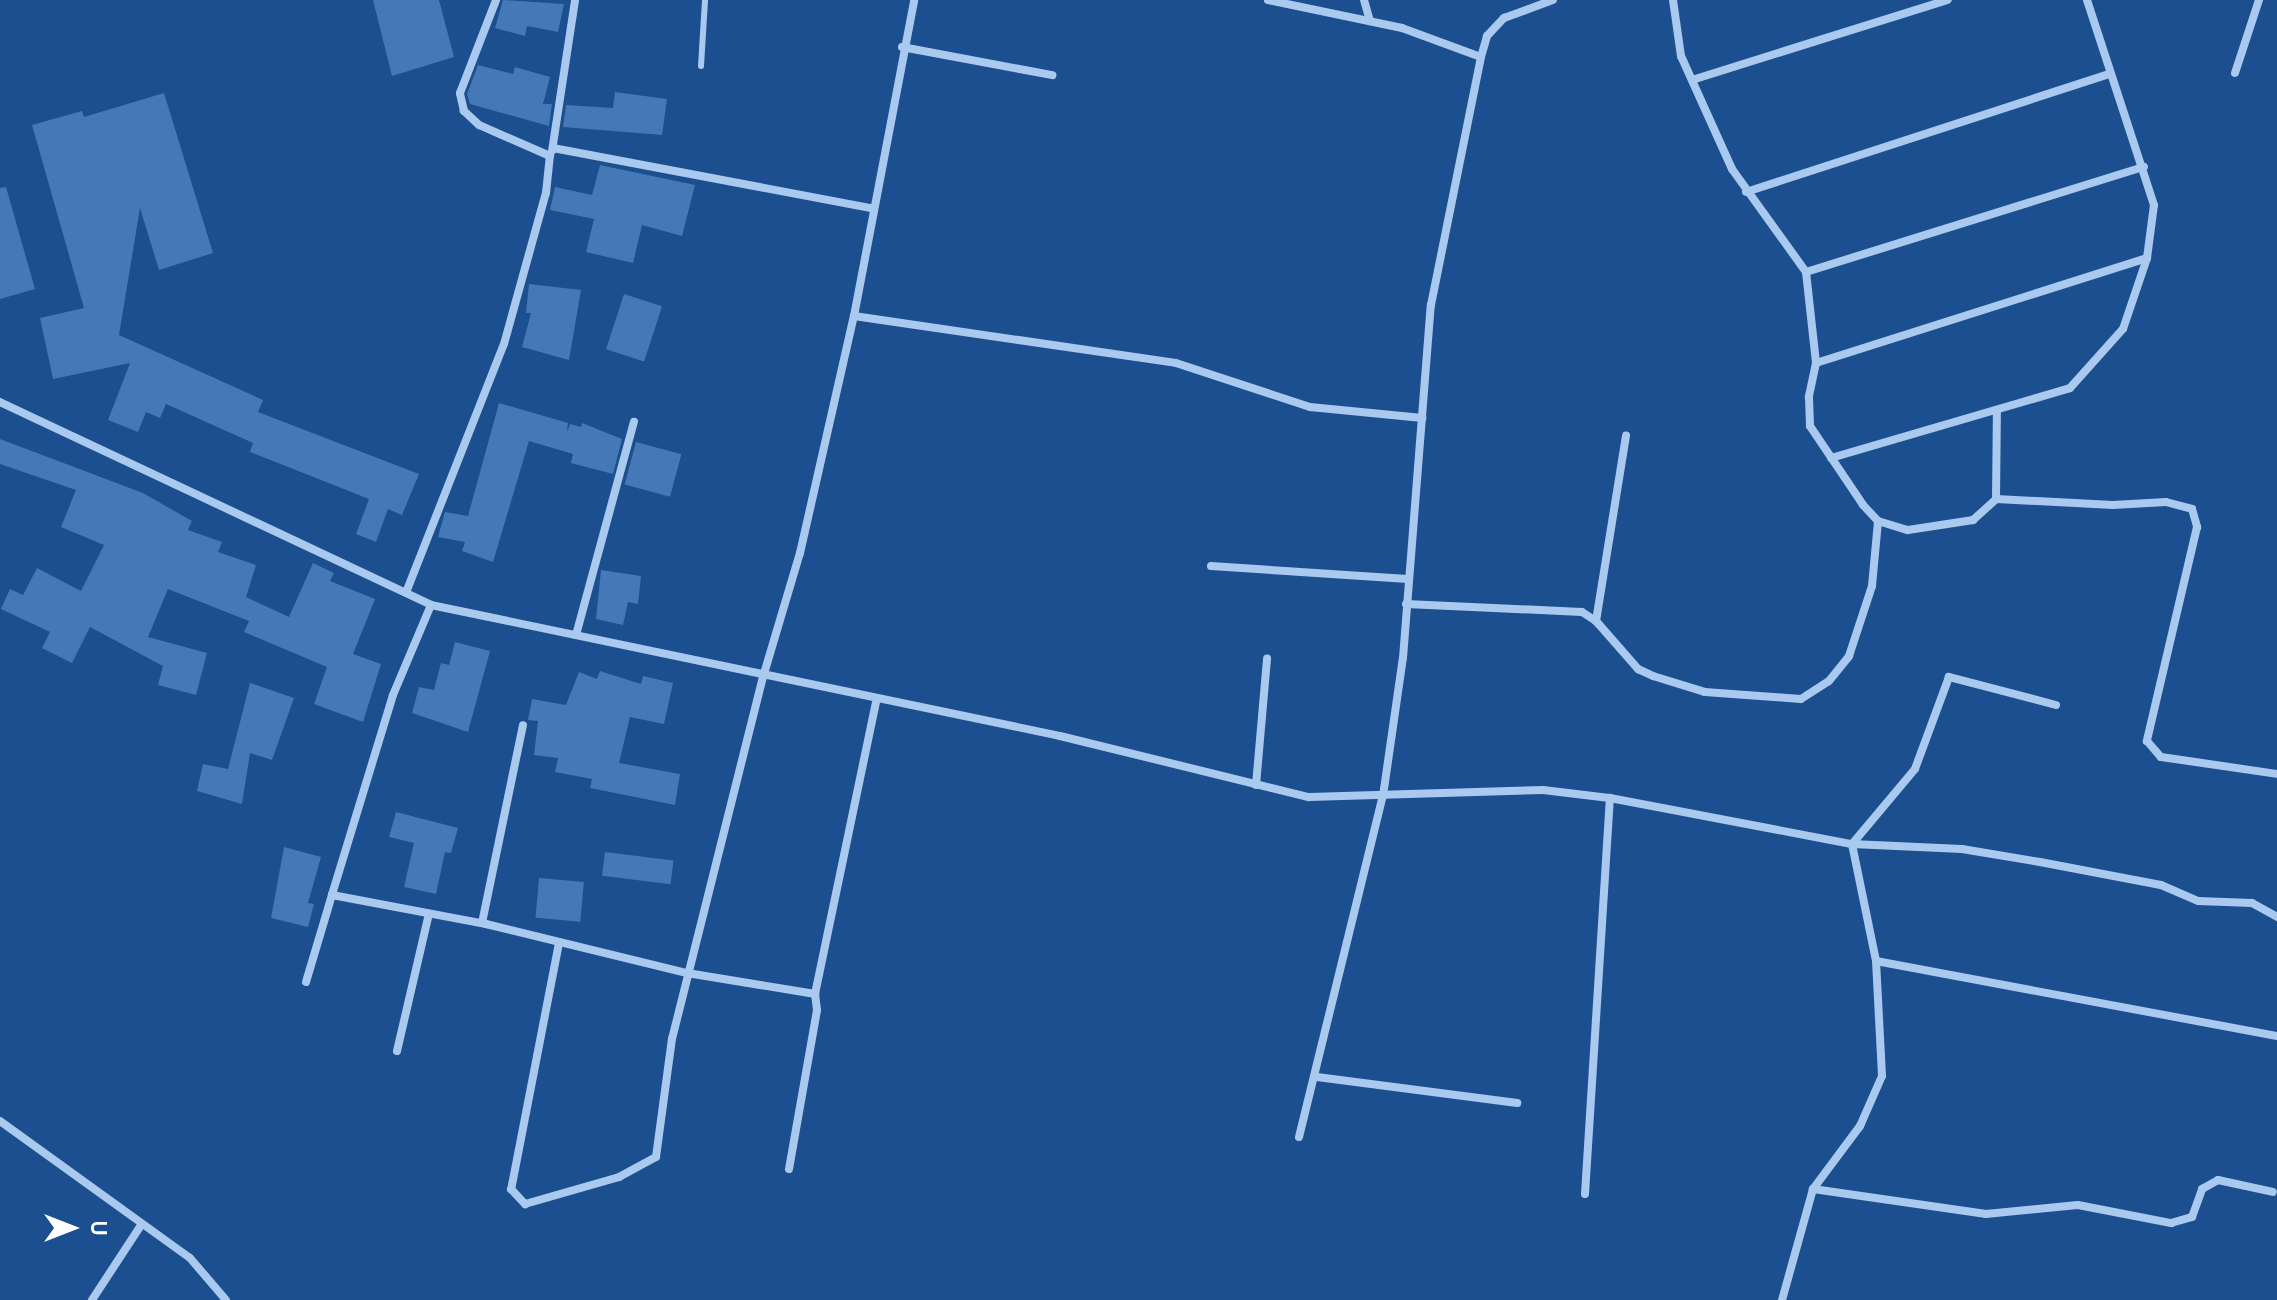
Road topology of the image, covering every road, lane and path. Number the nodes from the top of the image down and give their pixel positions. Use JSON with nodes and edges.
{"nodes":[{"id":1,"x":496,"y":0,"type":"edge"},
{"id":2,"x":575,"y":0,"type":"edge"},
{"id":3,"x":705,"y":0,"type":"edge"},
{"id":4,"x":914,"y":0,"type":"edge"},
{"id":5,"x":1268,"y":0,"type":"edge"},
{"id":6,"x":1364,"y":0,"type":"edge"},
{"id":7,"x":1553,"y":0,"type":"edge"},
{"id":8,"x":1673,"y":0,"type":"edge"},
{"id":9,"x":1948,"y":0,"type":"edge"},
{"id":10,"x":2087,"y":0,"type":"edge"},
{"id":11,"x":2259,"y":0,"type":"edge"},
{"id":12,"x":1532,"y":3,"type":"edge"},
{"id":13,"x":1370,"y":21,"type":"junction"},
{"id":14,"x":902,"y":47,"type":"junction"},
{"id":15,"x":1481,"y":57,"type":"junction"},
{"id":16,"x":701,"y":66,"type":"dead end"},
{"id":17,"x":2235,"y":73,"type":"dead end"},
{"id":18,"x":2110,"y":74,"type":"junction"},
{"id":19,"x":1052,"y":75,"type":"dead end"},
{"id":20,"x":1692,"y":80,"type":"junction"},
{"id":21,"x":552,"y":152,"type":"junction"},
{"id":22,"x":2144,"y":167,"type":"junction"},
{"id":23,"x":1746,"y":192,"type":"junction"},
{"id":24,"x":872,"y":208,"type":"junction"},
{"id":25,"x":2147,"y":258,"type":"junction"},
{"id":26,"x":1806,"y":272,"type":"junction"},
{"id":27,"x":854,"y":316,"type":"junction"},
{"id":28,"x":1816,"y":363,"type":"junction"},
{"id":29,"x":0,"y":402,"type":"edge"},
{"id":30,"x":1997,"y":410,"type":"junction"},
{"id":31,"x":1422,"y":418,"type":"junction"},
{"id":32,"x":634,"y":422,"type":"dead end"},
{"id":33,"x":1626,"y":435,"type":"dead end"},
{"id":34,"x":1831,"y":458,"type":"junction"},
{"id":35,"x":1996,"y":499,"type":"junction"},
{"id":36,"x":1878,"y":521,"type":"junction"},
{"id":37,"x":1211,"y":566,"type":"dead end"},
{"id":38,"x":1408,"y":579,"type":"junction"},
{"id":39,"x":407,"y":590,"type":"junction"},
{"id":40,"x":1406,"y":604,"type":"junction"},
{"id":41,"x":431,"y":605,"type":"junction"},
{"id":42,"x":1596,"y":621,"type":"junction"},
{"id":43,"x":576,"y":635,"type":"junction"},
{"id":44,"x":1267,"y":658,"type":"dead end"},
{"id":45,"x":763,"y":677,"type":"junction"},
{"id":46,"x":876,"y":701,"type":"junction"},
{"id":47,"x":2056,"y":705,"type":"dead end"},
{"id":48,"x":523,"y":725,"type":"dead end"},
{"id":49,"x":2277,"y":774,"type":"edge"},
{"id":50,"x":1256,"y":785,"type":"junction"},
{"id":51,"x":1383,"y":796,"type":"junction"},
{"id":52,"x":1610,"y":798,"type":"junction"},
{"id":53,"x":1852,"y":844,"type":"junction"},
{"id":54,"x":332,"y":895,"type":"junction"},
{"id":55,"x":429,"y":914,"type":"junction"},
{"id":56,"x":2277,"y":917,"type":"edge"},
{"id":57,"x":482,"y":923,"type":"junction"},
{"id":58,"x":559,"y":943,"type":"junction"},
{"id":59,"x":1876,"y":961,"type":"junction"},
{"id":60,"x":687,"y":973,"type":"junction"},
{"id":61,"x":306,"y":982,"type":"dead end"},
{"id":62,"x":815,"y":994,"type":"junction"},
{"id":63,"x":2277,"y":1036,"type":"edge"},
{"id":64,"x":397,"y":1051,"type":"dead end"},
{"id":65,"x":1317,"y":1077,"type":"junction"},
{"id":66,"x":1517,"y":1103,"type":"dead end"},
{"id":67,"x":0,"y":1121,"type":"edge"},
{"id":68,"x":1299,"y":1137,"type":"dead end"},
{"id":69,"x":789,"y":1169,"type":"dead end"},
{"id":70,"x":1813,"y":1189,"type":"junction"},
{"id":71,"x":2273,"y":1192,"type":"dead end"},
{"id":72,"x":1585,"y":1194,"type":"dead end"},
{"id":73,"x":141,"y":1225,"type":"junction"},
{"id":74,"x":92,"y":1300,"type":"edge"},
{"id":75,"x":226,"y":1300,"type":"edge"},
{"id":76,"x":1782,"y":1300,"type":"edge"}],
"edges":[{"from":1,"to":21,"type":"street"},
{"from":2,"to":21,"type":"street"},
{"from":3,"to":16,"type":"lane"},
{"from":4,"to":14,"type":"street"},
{"from":5,"to":13,"type":"street"},
{"from":6,"to":13,"type":"street"},
{"from":7,"to":12,"type":"street"},
{"from":8,"to":20,"type":"street"},
{"from":9,"to":20,"type":"street"},
{"from":10,"to":18,"type":"street"},
{"from":11,"to":17,"type":"street"},
{"from":12,"to":15,"type":"street"},
{"from":13,"to":15,"type":"street"},
{"from":14,"to":19,"type":"street"},
{"from":14,"to":24,"type":"street"},
{"from":15,"to":31,"type":"street"},
{"from":18,"to":22,"type":"street"},
{"from":18,"to":23,"type":"street"},
{"from":20,"to":23,"type":"street"},
{"from":21,"to":24,"type":"street"},
{"from":21,"to":39,"type":"street"},
{"from":22,"to":25,"type":"street"},
{"from":22,"to":26,"type":"street"},
{"from":23,"to":26,"type":"street"},
{"from":24,"to":27,"type":"street"},
{"from":25,"to":28,"type":"street"},
{"from":25,"to":30,"type":"street"},
{"from":26,"to":28,"type":"street"},
{"from":27,"to":31,"type":"street"},
{"from":27,"to":45,"type":"street"},
{"from":28,"to":34,"type":"street"},
{"from":29,"to":39,"type":"street"},
{"from":30,"to":34,"type":"street"},
{"from":30,"to":35,"type":"street"},
{"from":31,"to":38,"type":"street"},
{"from":32,"to":43,"type":"street"},
{"from":33,"to":42,"type":"street"},
{"from":34,"to":36,"type":"street"},
{"from":35,"to":36,"type":"street"},
{"from":35,"to":49,"type":"street"},
{"from":36,"to":42,"type":"street"},
{"from":37,"to":38,"type":"street"},
{"from":38,"to":40,"type":"street"},
{"from":39,"to":41,"type":"street"},
{"from":40,"to":42,"type":"street"},
{"from":40,"to":51,"type":"street"},
{"from":41,"to":43,"type":"street"},
{"from":41,"to":54,"type":"street"},
{"from":43,"to":45,"type":"street"},
{"from":44,"to":50,"type":"street"},
{"from":45,"to":46,"type":"street"},
{"from":45,"to":60,"type":"street"},
{"from":46,"to":50,"type":"street"},
{"from":46,"to":62,"type":"street"},
{"from":47,"to":53,"type":"street"},
{"from":48,"to":57,"type":"street"},
{"from":50,"to":51,"type":"street"},
{"from":51,"to":52,"type":"street"},
{"from":51,"to":65,"type":"street"},
{"from":52,"to":53,"type":"street"},
{"from":52,"to":72,"type":"street"},
{"from":53,"to":56,"type":"street"},
{"from":53,"to":59,"type":"street"},
{"from":54,"to":55,"type":"street"},
{"from":54,"to":61,"type":"street"},
{"from":55,"to":57,"type":"street"},
{"from":55,"to":64,"type":"street"},
{"from":57,"to":58,"type":"street"},
{"from":58,"to":60,"type":"street"},
{"from":58,"to":60,"type":"street"},
{"from":59,"to":63,"type":"street"},
{"from":59,"to":70,"type":"street"},
{"from":60,"to":62,"type":"street"},
{"from":62,"to":69,"type":"street"},
{"from":65,"to":66,"type":"street"},
{"from":65,"to":68,"type":"street"},
{"from":67,"to":73,"type":"street"},
{"from":70,"to":71,"type":"street"},
{"from":70,"to":76,"type":"street"},
{"from":73,"to":74,"type":"street"},
{"from":73,"to":75,"type":"street"}]}
